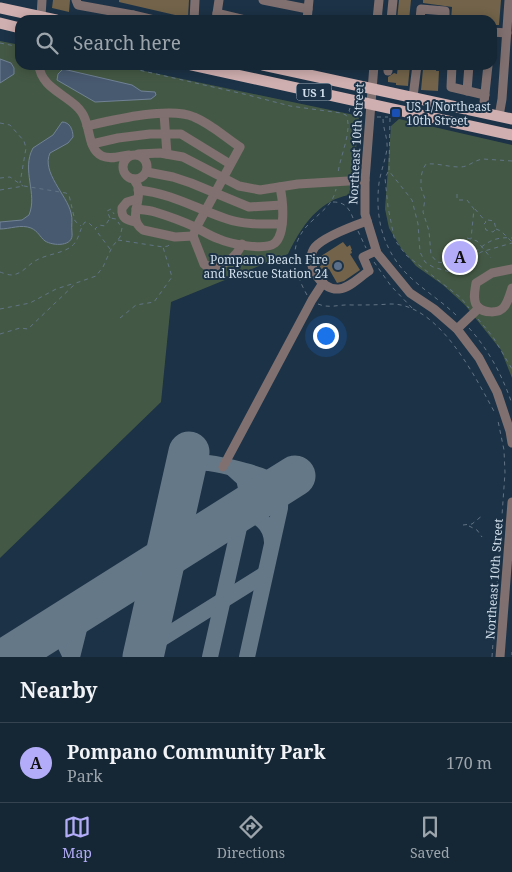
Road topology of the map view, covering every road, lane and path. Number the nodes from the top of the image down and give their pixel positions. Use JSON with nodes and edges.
{"nodes":[{"id":1,"x":42,"y":0,"type":"edge"},
{"id":2,"x":76,"y":0,"type":"edge"},
{"id":3,"x":195,"y":0,"type":"edge"},
{"id":4,"x":219,"y":0,"type":"edge"},
{"id":5,"x":263,"y":0,"type":"edge"},
{"id":6,"x":379,"y":0,"type":"edge"},
{"id":7,"x":392,"y":0,"type":"edge"},
{"id":8,"x":510,"y":0,"type":"edge"},
{"id":9,"x":309,"y":5,"type":"edge"},
{"id":10,"x":422,"y":5,"type":"edge"},
{"id":11,"x":0,"y":8,"type":"edge"},
{"id":12,"x":26,"y":15,"type":"edge"},
{"id":13,"x":38,"y":15,"type":"edge"},
{"id":14,"x":120,"y":15,"type":"edge"},
{"id":15,"x":194,"y":15,"type":"edge"},
{"id":16,"x":216,"y":15,"type":"edge"},
{"id":17,"x":377,"y":15,"type":"edge"},
{"id":18,"x":391,"y":15,"type":"edge"},
{"id":19,"x":445,"y":15,"type":"edge"},
{"id":20,"x":509,"y":28,"type":"edge"},
{"id":21,"x":0,"y":43,"type":"edge"},
{"id":22,"x":15,"y":46,"type":"edge"},
{"id":23,"x":40,"y":70,"type":"edge"},
{"id":24,"x":139,"y":70,"type":"edge"},
{"id":25,"x":214,"y":70,"type":"edge"},
{"id":26,"x":303,"y":70,"type":"edge"},
{"id":27,"x":374,"y":70,"type":"edge"},
{"id":28,"x":416,"y":70,"type":"edge"},
{"id":29,"x":452,"y":70,"type":"edge"},
{"id":30,"x":469,"y":70,"type":"edge"},
{"id":31,"x":488,"y":70,"type":"edge"},
{"id":32,"x":372,"y":89,"type":"junction"},
{"id":33,"x":467,"y":90,"type":"junction"},
{"id":34,"x":485,"y":95,"type":"junction"},
{"id":35,"x":413,"y":98,"type":"junction"},
{"id":36,"x":502,"y":99,"type":"junction"},
{"id":37,"x":512,"y":100,"type":"edge"},
{"id":38,"x":370,"y":104,"type":"junction"},
{"id":39,"x":483,"y":112,"type":"junction"},
{"id":40,"x":164,"y":114,"type":"junction"},
{"id":41,"x":499,"y":116,"type":"junction"},
{"id":42,"x":390,"y":117,"type":"dead end"},
{"id":43,"x":384,"y":118,"type":"dead end"},
{"id":44,"x":512,"y":119,"type":"edge"},
{"id":45,"x":0,"y":123,"type":"edge"},
{"id":46,"x":88,"y":126,"type":"junction"},
{"id":47,"x":166,"y":134,"type":"junction"},
{"id":48,"x":512,"y":135,"type":"edge"},
{"id":49,"x":92,"y":144,"type":"junction"},
{"id":50,"x":138,"y":154,"type":"junction"},
{"id":51,"x":167,"y":154,"type":"junction"},
{"id":52,"x":129,"y":155,"type":"junction"},
{"id":53,"x":113,"y":159,"type":"junction"},
{"id":54,"x":512,"y":161,"type":"edge"},
{"id":55,"x":230,"y":164,"type":"junction"},
{"id":56,"x":122,"y":165,"type":"junction"},
{"id":57,"x":389,"y":171,"type":"junction"},
{"id":58,"x":147,"y":172,"type":"junction"},
{"id":59,"x":0,"y":178,"type":"edge"},
{"id":60,"x":223,"y":178,"type":"junction"},
{"id":61,"x":134,"y":179,"type":"junction"},
{"id":62,"x":365,"y":180,"type":"junction"},
{"id":63,"x":337,"y":181,"type":"junction"},
{"id":64,"x":20,"y":183,"type":"junction"},
{"id":65,"x":24,"y":186,"type":"junction"},
{"id":66,"x":280,"y":187,"type":"junction"},
{"id":67,"x":0,"y":190,"type":"edge"},
{"id":68,"x":214,"y":193,"type":"junction"},
{"id":69,"x":457,"y":194,"type":"dead end"},
{"id":70,"x":138,"y":195,"type":"junction"},
{"id":71,"x":282,"y":205,"type":"junction"},
{"id":72,"x":136,"y":209,"type":"junction"},
{"id":73,"x":474,"y":209,"type":"junction"},
{"id":74,"x":206,"y":210,"type":"junction"},
{"id":75,"x":110,"y":218,"type":"junction"},
{"id":76,"x":116,"y":219,"type":"junction"},
{"id":77,"x":367,"y":221,"type":"junction"},
{"id":78,"x":136,"y":222,"type":"junction"},
{"id":79,"x":486,"y":222,"type":"junction"},
{"id":80,"x":282,"y":224,"type":"junction"},
{"id":81,"x":82,"y":226,"type":"junction"},
{"id":82,"x":95,"y":228,"type":"junction"},
{"id":83,"x":496,"y":229,"type":"junction"},
{"id":84,"x":195,"y":232,"type":"junction"},
{"id":85,"x":174,"y":237,"type":"junction"},
{"id":86,"x":508,"y":237,"type":"junction"},
{"id":87,"x":467,"y":238,"type":"dead end"},
{"id":88,"x":471,"y":238,"type":"junction"},
{"id":89,"x":512,"y":238,"type":"edge"},
{"id":90,"x":118,"y":240,"type":"junction"},
{"id":91,"x":512,"y":243,"type":"edge"},
{"id":92,"x":242,"y":244,"type":"junction"},
{"id":93,"x":481,"y":246,"type":"junction"},
{"id":94,"x":163,"y":247,"type":"junction"},
{"id":95,"x":111,"y":250,"type":"junction"},
{"id":96,"x":486,"y":250,"type":"junction"},
{"id":97,"x":376,"y":251,"type":"junction"},
{"id":98,"x":491,"y":258,"type":"dead end"},
{"id":99,"x":512,"y":269,"type":"edge"},
{"id":100,"x":0,"y":272,"type":"edge"},
{"id":101,"x":76,"y":283,"type":"junction"},
{"id":102,"x":323,"y":283,"type":"junction"},
{"id":103,"x":512,"y":288,"type":"edge"},
{"id":104,"x":312,"y":300,"type":"junction"},
{"id":105,"x":0,"y":309,"type":"edge"},
{"id":106,"x":477,"y":313,"type":"junction"},
{"id":107,"x":120,"y":318,"type":"dead end"},
{"id":108,"x":460,"y":326,"type":"junction"},
{"id":109,"x":0,"y":334,"type":"edge"},
{"id":110,"x":512,"y":369,"type":"edge"},
{"id":111,"x":512,"y":404,"type":"edge"},
{"id":112,"x":512,"y":443,"type":"edge"},
{"id":113,"x":223,"y":467,"type":"dead end"},
{"id":114,"x":512,"y":502,"type":"edge"},
{"id":115,"x":483,"y":515,"type":"dead end"},
{"id":116,"x":463,"y":525,"type":"dead end"},
{"id":117,"x":468,"y":525,"type":"junction"},
{"id":118,"x":482,"y":537,"type":"dead end"},
{"id":119,"x":510,"y":567,"type":"edge"},
{"id":120,"x":512,"y":652,"type":"edge"},
{"id":121,"x":512,"y":655,"type":"edge"},
{"id":122,"x":492,"y":657,"type":"edge"},
{"id":123,"x":500,"y":657,"type":"edge"}],
"edges":[{"from":1,"to":13,"type":"street"},
{"from":2,"to":14,"type":"street"},
{"from":3,"to":15,"type":"street"},
{"from":4,"to":16,"type":"street"},
{"from":5,"to":9,"type":"street"},
{"from":6,"to":17,"type":"street"},
{"from":7,"to":18,"type":"street"},
{"from":8,"to":20,"type":"street"},
{"from":10,"to":19,"type":"street"},
{"from":11,"to":12,"type":"main road"},
{"from":20,"to":36,"type":"street"},
{"from":21,"to":22,"type":"path"},
{"from":23,"to":46,"type":"street"},
{"from":24,"to":63,"type":"path"},
{"from":25,"to":38,"type":"main road","number":"US 1"},
{"from":26,"to":32,"type":"main road","number":"US 1"},
{"from":27,"to":32,"type":"street","name":"Northeast 10th Street"},
{"from":28,"to":35,"type":"street"},
{"from":29,"to":33,"type":"street"},
{"from":30,"to":33,"type":"street"},
{"from":31,"to":34,"type":"street"},
{"from":32,"to":35,"type":"main road","number":"US 1"},
{"from":32,"to":38,"type":"street","name":"Northeast 10th Street"},
{"from":33,"to":34,"type":"street"},
{"from":34,"to":39,"type":"street"},
{"from":35,"to":39,"type":"main road","number":"US 1"},
{"from":36,"to":37,"type":"street"},
{"from":36,"to":41,"type":"street"},
{"from":38,"to":48,"type":"main road","number":"US 1"},
{"from":38,"to":62,"type":"street","name":"Northeast 10th Street"},
{"from":39,"to":41,"type":"main road","number":"US 1"},
{"from":40,"to":46,"type":"street"},
{"from":40,"to":47,"type":"street"},
{"from":40,"to":55,"type":"street"},
{"from":41,"to":44,"type":"main road","number":"US 1"},
{"from":42,"to":57,"type":"path"},
{"from":43,"to":108,"type":"path"},
{"from":45,"to":64,"type":"path"},
{"from":46,"to":49,"type":"street"},
{"from":47,"to":49,"type":"street"},
{"from":47,"to":51,"type":"street"},
{"from":47,"to":55,"type":"street"},
{"from":49,"to":53,"type":"street"},
{"from":50,"to":51,"type":"street"},
{"from":50,"to":52,"type":"street"},
{"from":50,"to":58,"type":"street"},
{"from":51,"to":60,"type":"street"},
{"from":52,"to":53,"type":"street"},
{"from":52,"to":56,"type":"street"},
{"from":53,"to":56,"type":"street"},
{"from":54,"to":93,"type":"path"},
{"from":55,"to":60,"type":"street"},
{"from":56,"to":61,"type":"street"},
{"from":57,"to":96,"type":"path"},
{"from":57,"to":106,"type":"path"},
{"from":58,"to":61,"type":"street"},
{"from":58,"to":68,"type":"street"},
{"from":59,"to":64,"type":"path"},
{"from":60,"to":66,"type":"street"},
{"from":60,"to":68,"type":"street"},
{"from":61,"to":70,"type":"street"},
{"from":62,"to":63,"type":"street"},
{"from":62,"to":77,"type":"street","name":"Northeast 10th Street"},
{"from":63,"to":66,"type":"street"},
{"from":63,"to":104,"type":"path"},
{"from":64,"to":65,"type":"path"},
{"from":65,"to":67,"type":"path"},
{"from":65,"to":81,"type":"path"},
{"from":66,"to":71,"type":"street"},
{"from":68,"to":71,"type":"street"},
{"from":68,"to":74,"type":"street"},
{"from":69,"to":73,"type":"path"},
{"from":70,"to":72,"type":"street"},
{"from":70,"to":74,"type":"street"},
{"from":70,"to":78,"type":"street"},
{"from":71,"to":80,"type":"street"},
{"from":72,"to":78,"type":"street"},
{"from":72,"to":84,"type":"street"},
{"from":73,"to":79,"type":"path"},
{"from":73,"to":88,"type":"path"},
{"from":74,"to":80,"type":"street"},
{"from":74,"to":84,"type":"street"},
{"from":75,"to":76,"type":"path"},
{"from":75,"to":76,"type":"path"},
{"from":75,"to":82,"type":"path"},
{"from":76,"to":90,"type":"path"},
{"from":77,"to":97,"type":"street","name":"Northeast 10th Street"},
{"from":77,"to":102,"type":"street"},
{"from":78,"to":85,"type":"street"},
{"from":79,"to":83,"type":"path"},
{"from":79,"to":83,"type":"path"},
{"from":80,"to":92,"type":"street"},
{"from":81,"to":82,"type":"path"},
{"from":81,"to":100,"type":"path"},
{"from":82,"to":95,"type":"path"},
{"from":83,"to":86,"type":"path"},
{"from":84,"to":85,"type":"street"},
{"from":84,"to":92,"type":"street"},
{"from":84,"to":92,"type":"street"},
{"from":85,"to":94,"type":"path"},
{"from":86,"to":89,"type":"path"},
{"from":86,"to":91,"type":"path"},
{"from":86,"to":93,"type":"path"},
{"from":87,"to":88,"type":"path"},
{"from":88,"to":93,"type":"path"},
{"from":90,"to":94,"type":"path"},
{"from":90,"to":95,"type":"path"},
{"from":91,"to":96,"type":"path"},
{"from":93,"to":96,"type":"path"},
{"from":94,"to":107,"type":"path"},
{"from":95,"to":101,"type":"path"},
{"from":96,"to":98,"type":"path"},
{"from":97,"to":102,"type":"street"},
{"from":97,"to":108,"type":"street","name":"Northeast 10th Street"},
{"from":99,"to":106,"type":"street"},
{"from":101,"to":105,"type":"path"},
{"from":101,"to":109,"type":"path"},
{"from":102,"to":104,"type":"street"},
{"from":103,"to":106,"type":"street"},
{"from":104,"to":113,"type":"street"},
{"from":104,"to":122,"type":"path"},
{"from":106,"to":108,"type":"street"},
{"from":106,"to":110,"type":"path"},
{"from":108,"to":111,"type":"path"},
{"from":108,"to":112,"type":"street","name":"Northeast 10th Street"},
{"from":114,"to":119,"type":"street","name":"Northeast 10th Street"},
{"from":115,"to":117,"type":"path"},
{"from":116,"to":117,"type":"path"},
{"from":117,"to":118,"type":"path"},
{"from":119,"to":123,"type":"street","name":"Northeast 10th Street"},
{"from":120,"to":121,"type":"path"}]}
